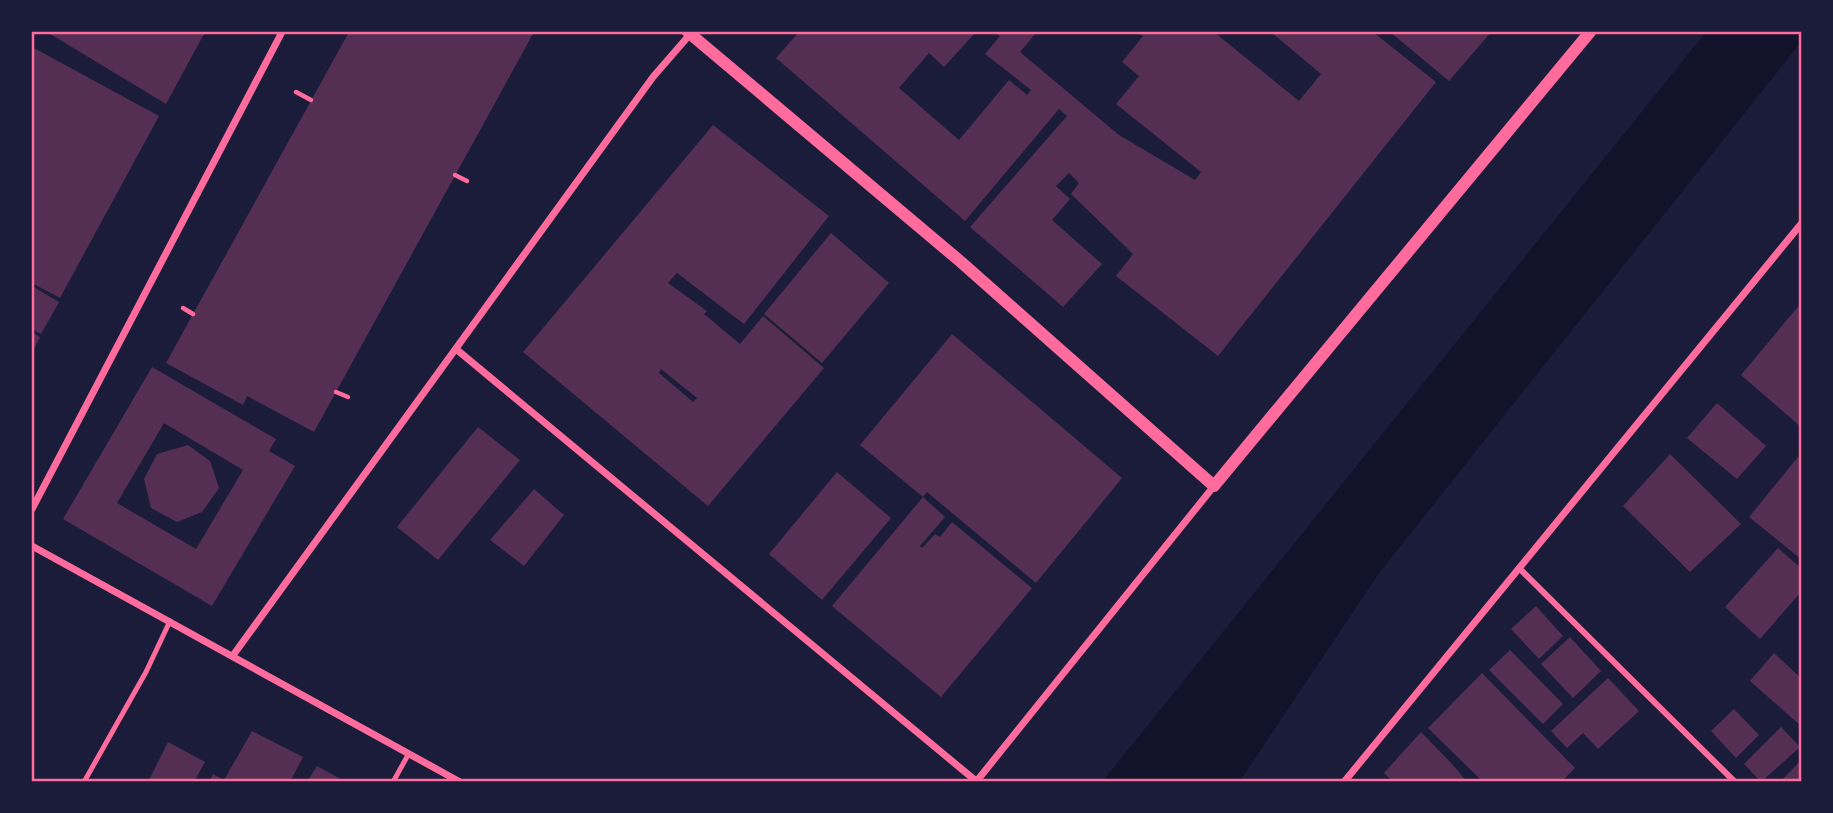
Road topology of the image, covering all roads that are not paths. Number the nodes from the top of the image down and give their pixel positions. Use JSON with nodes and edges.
{"nodes":[{"id":1,"x":282,"y":32,"type":"edge"},
{"id":2,"x":690,"y":32,"type":"edge"},
{"id":3,"x":1590,"y":32,"type":"edge"},
{"id":4,"x":1801,"y":225,"type":"edge"},
{"id":5,"x":456,"y":349,"type":"junction"},
{"id":6,"x":1214,"y":486,"type":"junction"},
{"id":7,"x":32,"y":509,"type":"edge"},
{"id":8,"x":32,"y":546,"type":"edge"},
{"id":9,"x":1519,"y":568,"type":"junction"},
{"id":10,"x":170,"y":621,"type":"junction"},
{"id":11,"x":234,"y":654,"type":"junction"},
{"id":12,"x":408,"y":755,"type":"junction"},
{"id":13,"x":976,"y":781,"type":"edge"},
{"id":14,"x":84,"y":782,"type":"edge"},
{"id":15,"x":393,"y":782,"type":"edge"},
{"id":16,"x":460,"y":782,"type":"edge"},
{"id":17,"x":1344,"y":782,"type":"edge"},
{"id":18,"x":1735,"y":782,"type":"edge"}],
"edges":[{"from":1,"to":7,"type":"street"},
{"from":2,"to":5,"type":"street"},
{"from":2,"to":6,"type":"street"},
{"from":3,"to":6,"type":"street"},
{"from":4,"to":9,"type":"street"},
{"from":5,"to":11,"type":"street"},
{"from":5,"to":13,"type":"street"},
{"from":6,"to":13,"type":"street"},
{"from":8,"to":10,"type":"street"},
{"from":9,"to":17,"type":"street"},
{"from":9,"to":18,"type":"street"},
{"from":10,"to":11,"type":"street"},
{"from":10,"to":14,"type":"lane"},
{"from":11,"to":12,"type":"street"},
{"from":12,"to":15,"type":"lane"},
{"from":12,"to":16,"type":"street"}]}
